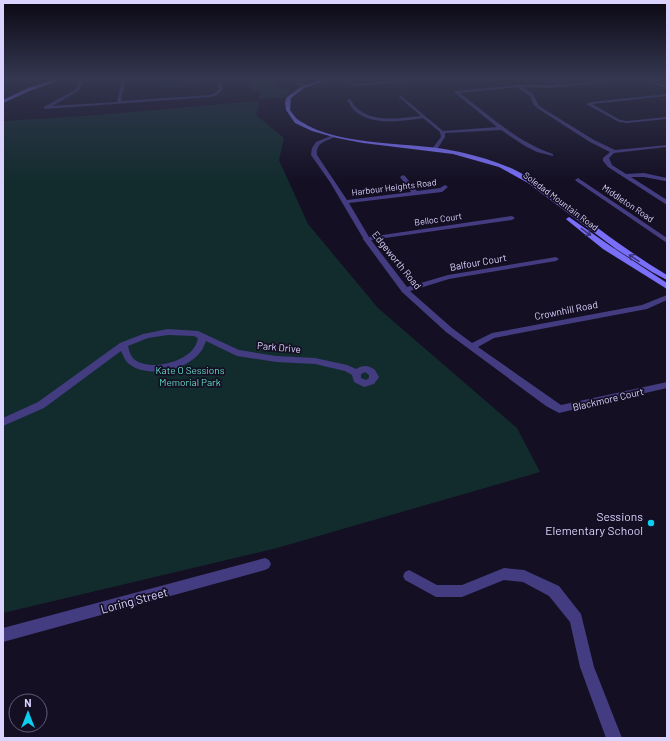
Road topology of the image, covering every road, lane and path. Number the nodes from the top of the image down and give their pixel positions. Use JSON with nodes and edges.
{"nodes":[{"id":1,"x":289,"y":113,"type":"edge"},
{"id":2,"x":295,"y":113,"type":"edge"},
{"id":3,"x":361,"y":113,"type":"edge"},
{"id":4,"x":419,"y":113,"type":"edge"},
{"id":5,"x":483,"y":113,"type":"edge"},
{"id":6,"x":545,"y":113,"type":"edge"},
{"id":7,"x":603,"y":113,"type":"edge"},
{"id":8,"x":424,"y":117,"type":"junction"},
{"id":9,"x":667,"y":118,"type":"edge"},
{"id":10,"x":503,"y":128,"type":"junction"},
{"id":11,"x":442,"y":132,"type":"junction"},
{"id":12,"x":333,"y":136,"type":"junction"},
{"id":13,"x":667,"y":146,"type":"edge"},
{"id":14,"x":434,"y":150,"type":"junction"},
{"id":15,"x":615,"y":152,"type":"junction"},
{"id":16,"x":551,"y":155,"type":"dead end"},
{"id":17,"x":625,"y":176,"type":"junction"},
{"id":18,"x":403,"y":177,"type":"dead end"},
{"id":19,"x":666,"y":178,"type":"edge"},
{"id":20,"x":578,"y":180,"type":"dead end"},
{"id":21,"x":667,"y":186,"type":"edge"},
{"id":22,"x":445,"y":187,"type":"dead end"},
{"id":23,"x":415,"y":193,"type":"junction"},
{"id":24,"x":344,"y":202,"type":"junction"},
{"id":25,"x":667,"y":203,"type":"edge"},
{"id":26,"x":512,"y":218,"type":"dead end"},
{"id":27,"x":366,"y":239,"type":"junction"},
{"id":28,"x":667,"y":241,"type":"edge"},
{"id":29,"x":556,"y":259,"type":"dead end"},
{"id":30,"x":667,"y":278,"type":"edge"},
{"id":31,"x":667,"y":287,"type":"edge"},
{"id":32,"x":405,"y":290,"type":"junction"},
{"id":33,"x":667,"y":297,"type":"edge"},
{"id":34,"x":203,"y":337,"type":"junction"},
{"id":35,"x":123,"y":345,"type":"junction"},
{"id":36,"x":471,"y":347,"type":"junction"},
{"id":37,"x":356,"y":373,"type":"dead end"},
{"id":38,"x":667,"y":385,"type":"edge"},
{"id":39,"x":549,"y":403,"type":"joint"},
{"id":40,"x":3,"y":422,"type":"edge"},
{"id":41,"x":265,"y":564,"type":"dead end"},
{"id":42,"x":409,"y":576,"type":"dead end"},
{"id":43,"x":3,"y":635,"type":"edge"},
{"id":44,"x":614,"y":738,"type":"edge"}],
"edges":[{"from":1,"to":12,"type":"main road","name":"Soledad Mountain Road"},
{"from":2,"to":12,"type":"main road"},
{"from":3,"to":8,"type":"street"},
{"from":4,"to":8,"type":"street"},
{"from":5,"to":10,"type":"street"},
{"from":6,"to":15,"type":"street"},
{"from":7,"to":9,"type":"street"},
{"from":8,"to":11,"type":"street"},
{"from":10,"to":11,"type":"street"},
{"from":10,"to":16,"type":"street"},
{"from":11,"to":14,"type":"street"},
{"from":12,"to":14,"type":"main road","name":"Soledad Mountain Road"},
{"from":12,"to":24,"type":"street","name":"Edgeworth Road"},
{"from":13,"to":15,"type":"street"},
{"from":30,"to":14,"type":"main road","name":"Soledad Mountain Road","one_way":true},
{"from":14,"to":31,"type":"main road","name":"Soledad Mountain Road","one_way":true},
{"from":15,"to":17,"type":"street"},
{"from":17,"to":19,"type":"street"},
{"from":17,"to":25,"type":"street"},
{"from":18,"to":23,"type":"street"},
{"from":19,"to":21,"type":"street"},
{"from":20,"to":28,"type":"street","name":"Middleton Road"},
{"from":22,"to":23,"type":"street","name":"Harbour Heights Road"},
{"from":23,"to":24,"type":"street","name":"Harbour Heights Road"},
{"from":24,"to":27,"type":"street","name":"Edgeworth Road"},
{"from":26,"to":27,"type":"street","name":"Belloc Court"},
{"from":27,"to":32,"type":"street","name":"Edgeworth Road"},
{"from":29,"to":32,"type":"street","name":"Balfour Court"},
{"from":32,"to":36,"type":"street","name":"Edgeworth Road"},
{"from":33,"to":36,"type":"street","name":"Crownhill Road"},
{"from":34,"to":35,"type":"street","name":"Park Drive"},
{"from":34,"to":35,"type":"street"},
{"from":34,"to":37,"type":"street","name":"Park Drive"},
{"from":35,"to":40,"type":"street","name":"Park Drive"},
{"from":36,"to":39,"type":"street","name":"Edgeworth Road"},
{"from":38,"to":39,"type":"street","name":"Blackmore Court"},
{"from":41,"to":43,"type":"street","name":"Loring Street"},
{"from":42,"to":44,"type":"street"}]}
